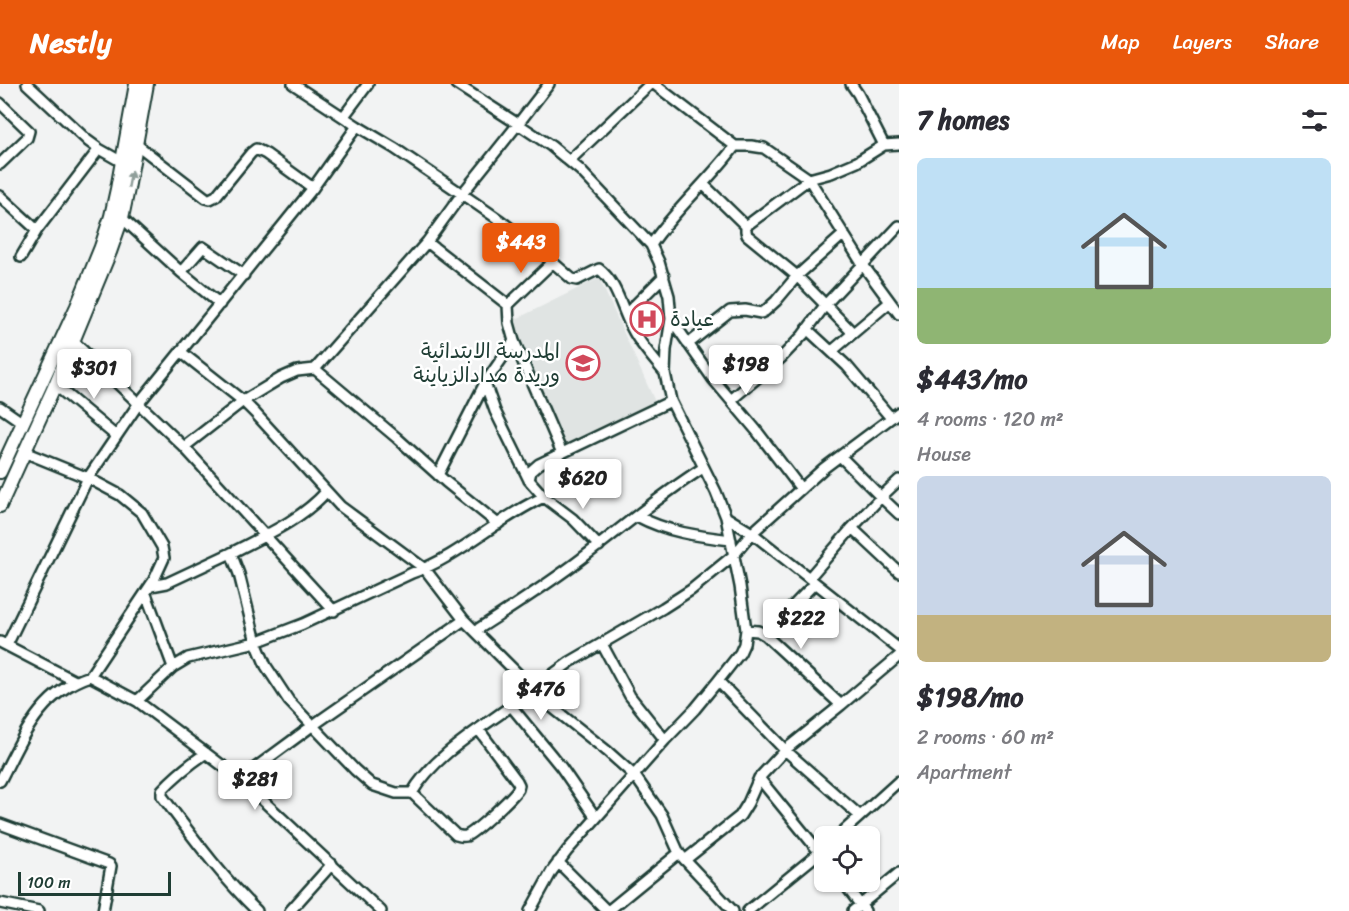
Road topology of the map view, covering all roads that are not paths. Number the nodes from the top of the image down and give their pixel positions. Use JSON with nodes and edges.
{"nodes":[{"id":1,"x":27,"y":84,"type":"edge"},
{"id":2,"x":136,"y":84,"type":"edge"},
{"id":3,"x":147,"y":84,"type":"edge"},
{"id":4,"x":368,"y":84,"type":"edge"},
{"id":5,"x":456,"y":84,"type":"edge"},
{"id":6,"x":549,"y":84,"type":"edge"},
{"id":7,"x":650,"y":84,"type":"edge"},
{"id":8,"x":654,"y":84,"type":"edge"},
{"id":9,"x":851,"y":84,"type":"edge"},
{"id":10,"x":298,"y":85,"type":"edge"},
{"id":11,"x":0,"y":103,"type":"edge"},
{"id":12,"x":344,"y":116,"type":"junction"},
{"id":13,"x":518,"y":124,"type":"junction"},
{"id":14,"x":357,"y":126,"type":"junction"},
{"id":15,"x":136,"y":144,"type":"junction"},
{"id":16,"x":899,"y":144,"type":"edge"},
{"id":17,"x":735,"y":146,"type":"junction"},
{"id":18,"x":884,"y":146,"type":"junction"},
{"id":19,"x":99,"y":149,"type":"junction"},
{"id":20,"x":569,"y":161,"type":"junction"},
{"id":21,"x":122,"y":162,"type":"junction"},
{"id":22,"x":0,"y":164,"type":"edge"},
{"id":23,"x":809,"y":180,"type":"junction"},
{"id":24,"x":703,"y":184,"type":"junction"},
{"id":25,"x":313,"y":188,"type":"junction"},
{"id":26,"x":462,"y":194,"type":"junction"},
{"id":27,"x":1,"y":199,"type":"edge"},
{"id":28,"x":122,"y":218,"type":"junction"},
{"id":29,"x":746,"y":226,"type":"junction"},
{"id":30,"x":899,"y":226,"type":"edge"},
{"id":31,"x":37,"y":230,"type":"junction"},
{"id":32,"x":844,"y":234,"type":"junction"},
{"id":33,"x":427,"y":242,"type":"junction"},
{"id":34,"x":651,"y":245,"type":"junction"},
{"id":35,"x":21,"y":257,"type":"dead end"},
{"id":36,"x":553,"y":262,"type":"junction"},
{"id":37,"x":863,"y":265,"type":"junction"},
{"id":38,"x":181,"y":272,"type":"junction"},
{"id":39,"x":244,"y":275,"type":"junction"},
{"id":40,"x":664,"y":276,"type":"junction"},
{"id":41,"x":797,"y":276,"type":"junction"},
{"id":42,"x":890,"y":302,"type":"junction"},
{"id":43,"x":220,"y":304,"type":"junction"},
{"id":44,"x":826,"y":304,"type":"junction"},
{"id":45,"x":508,"y":305,"type":"junction"},
{"id":46,"x":898,"y":312,"type":"edge"},
{"id":47,"x":626,"y":314,"type":"junction"},
{"id":48,"x":671,"y":319,"type":"junction"},
{"id":49,"x":807,"y":329,"type":"junction"},
{"id":50,"x":854,"y":333,"type":"junction"},
{"id":51,"x":73,"y":341,"type":"junction"},
{"id":52,"x":514,"y":341,"type":"junction"},
{"id":53,"x":688,"y":344,"type":"junction"},
{"id":54,"x":832,"y":351,"type":"junction"},
{"id":55,"x":181,"y":352,"type":"junction"},
{"id":56,"x":315,"y":369,"type":"junction"},
{"id":57,"x":665,"y":372,"type":"junction"},
{"id":58,"x":485,"y":383,"type":"junction"},
{"id":59,"x":55,"y":385,"type":"junction"},
{"id":60,"x":731,"y":400,"type":"junction"},
{"id":61,"x":243,"y":401,"type":"junction"},
{"id":62,"x":671,"y":401,"type":"junction"},
{"id":63,"x":138,"y":403,"type":"junction"},
{"id":64,"x":0,"y":406,"type":"edge"},
{"id":65,"x":895,"y":415,"type":"edge"},
{"id":66,"x":23,"y":423,"type":"junction"},
{"id":67,"x":116,"y":436,"type":"junction"},
{"id":68,"x":184,"y":447,"type":"junction"},
{"id":69,"x":24,"y":452,"type":"junction"},
{"id":70,"x":562,"y":453,"type":"junction"},
{"id":71,"x":840,"y":456,"type":"junction"},
{"id":72,"x":704,"y":468,"type":"junction"},
{"id":73,"x":0,"y":472,"type":"edge"},
{"id":74,"x":438,"y":475,"type":"junction"},
{"id":75,"x":88,"y":478,"type":"junction"},
{"id":76,"x":529,"y":480,"type":"junction"},
{"id":77,"x":899,"y":480,"type":"edge"},
{"id":78,"x":801,"y":489,"type":"junction"},
{"id":79,"x":326,"y":492,"type":"junction"},
{"id":80,"x":544,"y":497,"type":"junction"},
{"id":81,"x":881,"y":497,"type":"junction"},
{"id":82,"x":0,"y":506,"type":"edge"},
{"id":83,"x":899,"y":514,"type":"edge"},
{"id":84,"x":637,"y":516,"type":"junction"},
{"id":85,"x":726,"y":517,"type":"junction"},
{"id":86,"x":498,"y":524,"type":"junction"},
{"id":87,"x":852,"y":528,"type":"junction"},
{"id":88,"x":752,"y":533,"type":"junction"},
{"id":89,"x":265,"y":536,"type":"junction"},
{"id":90,"x":731,"y":540,"type":"junction"},
{"id":91,"x":598,"y":546,"type":"junction"},
{"id":92,"x":231,"y":553,"type":"junction"},
{"id":93,"x":734,"y":555,"type":"junction"},
{"id":94,"x":425,"y":569,"type":"junction"},
{"id":95,"x":899,"y":572,"type":"edge"},
{"id":96,"x":812,"y":581,"type":"junction"},
{"id":97,"x":148,"y":590,"type":"junction"},
{"id":98,"x":334,"y":611,"type":"junction"},
{"id":99,"x":464,"y":620,"type":"junction"},
{"id":100,"x":746,"y":630,"type":"junction"},
{"id":101,"x":475,"y":631,"type":"junction"},
{"id":102,"x":765,"y":634,"type":"junction"},
{"id":103,"x":256,"y":642,"type":"junction"},
{"id":104,"x":3,"y":643,"type":"edge"},
{"id":105,"x":602,"y":644,"type":"junction"},
{"id":106,"x":899,"y":649,"type":"edge"},
{"id":107,"x":899,"y":656,"type":"edge"},
{"id":108,"x":173,"y":667,"type":"junction"},
{"id":109,"x":90,"y":676,"type":"junction"},
{"id":110,"x":75,"y":681,"type":"junction"},
{"id":111,"x":718,"y":681,"type":"junction"},
{"id":112,"x":533,"y":689,"type":"junction"},
{"id":113,"x":137,"y":701,"type":"junction"},
{"id":114,"x":841,"y":705,"type":"junction"},
{"id":115,"x":511,"y":706,"type":"junction"},
{"id":116,"x":312,"y":726,"type":"junction"},
{"id":117,"x":479,"y":730,"type":"junction"},
{"id":118,"x":665,"y":740,"type":"junction"},
{"id":119,"x":785,"y":750,"type":"junction"},
{"id":120,"x":206,"y":753,"type":"junction"},
{"id":121,"x":634,"y":776,"type":"junction"},
{"id":122,"x":759,"y":778,"type":"junction"},
{"id":123,"x":240,"y":779,"type":"junction"},
{"id":124,"x":0,"y":781,"type":"edge"},
{"id":125,"x":899,"y":781,"type":"edge"},
{"id":126,"x":412,"y":793,"type":"junction"},
{"id":127,"x":860,"y":816,"type":"junction"},
{"id":128,"x":596,"y":818,"type":"junction"},
{"id":129,"x":0,"y":824,"type":"edge"},
{"id":130,"x":849,"y":826,"type":"edge"},
{"id":131,"x":814,"y":842,"type":"edge"},
{"id":132,"x":682,"y":857,"type":"junction"},
{"id":133,"x":814,"y":860,"type":"edge"},
{"id":134,"x":558,"y":862,"type":"junction"},
{"id":135,"x":332,"y":864,"type":"junction"},
{"id":136,"x":899,"y":873,"type":"edge"},
{"id":137,"x":849,"y":892,"type":"edge"},
{"id":138,"x":0,"y":903,"type":"edge"},
{"id":139,"x":859,"y":909,"type":"edge"},
{"id":140,"x":531,"y":910,"type":"edge"},
{"id":141,"x":39,"y":911,"type":"edge"},
{"id":142,"x":103,"y":911,"type":"edge"},
{"id":143,"x":257,"y":911,"type":"edge"},
{"id":144,"x":290,"y":911,"type":"edge"},
{"id":145,"x":381,"y":911,"type":"edge"},
{"id":146,"x":608,"y":911,"type":"edge"},
{"id":147,"x":733,"y":911,"type":"edge"},
{"id":148,"x":748,"y":911,"type":"edge"}],
"edges":[{"from":1,"to":19,"type":"street"},
{"from":2,"to":21,"type":"main road"},
{"from":3,"to":15,"type":"main road"},
{"from":4,"to":12,"type":"street"},
{"from":5,"to":13,"type":"street"},
{"from":6,"to":13,"type":"street"},
{"from":7,"to":20,"type":"street"},
{"from":8,"to":17,"type":"street"},
{"from":9,"to":18,"type":"street"},
{"from":10,"to":12,"type":"street"},
{"from":11,"to":22,"type":"street"},
{"from":12,"to":14,"type":"street"},
{"from":13,"to":20,"type":"street"},
{"from":13,"to":26,"type":"street"},
{"from":14,"to":25,"type":"street"},
{"from":14,"to":26,"type":"street"},
{"from":15,"to":25,"type":"street"},
{"from":28,"to":15,"type":"main road","one_way":true},
{"from":16,"to":18,"type":"street"},
{"from":17,"to":23,"type":"street"},
{"from":17,"to":24,"type":"street"},
{"from":18,"to":23,"type":"street"},
{"from":19,"to":21,"type":"street"},
{"from":19,"to":31,"type":"street"},
{"from":20,"to":34,"type":"street"},
{"from":21,"to":66,"type":"main road"},
{"from":23,"to":29,"type":"street"},
{"from":23,"to":32,"type":"street"},
{"from":24,"to":29,"type":"street"},
{"from":24,"to":34,"type":"street"},
{"from":25,"to":39,"type":"street"},
{"from":26,"to":33,"type":"street"},
{"from":26,"to":36,"type":"street"},
{"from":27,"to":31,"type":"street"},
{"from":28,"to":38,"type":"street"},
{"from":28,"to":51,"type":"main road"},
{"from":29,"to":41,"type":"street"},
{"from":30,"to":37,"type":"street"},
{"from":31,"to":35,"type":"street"},
{"from":32,"to":37,"type":"street"},
{"from":32,"to":41,"type":"street"},
{"from":33,"to":45,"type":"street"},
{"from":33,"to":56,"type":"street"},
{"from":34,"to":40,"type":"street"},
{"from":36,"to":45,"type":"street"},
{"from":36,"to":47,"type":"street"},
{"from":37,"to":42,"type":"street"},
{"from":37,"to":44,"type":"street"},
{"from":38,"to":39,"type":"street"},
{"from":38,"to":43,"type":"street"},
{"from":39,"to":43,"type":"street"},
{"from":40,"to":47,"type":"street"},
{"from":40,"to":48,"type":"street"},
{"from":41,"to":44,"type":"street"},
{"from":41,"to":53,"type":"street"},
{"from":42,"to":46,"type":"street"},
{"from":42,"to":50,"type":"street"},
{"from":43,"to":55,"type":"street"},
{"from":44,"to":49,"type":"street"},
{"from":44,"to":50,"type":"street"},
{"from":45,"to":52,"type":"street"},
{"from":47,"to":57,"type":"street"},
{"from":48,"to":53,"type":"street"},
{"from":48,"to":57,"type":"street"},
{"from":49,"to":54,"type":"street"},
{"from":49,"to":60,"type":"street"},
{"from":50,"to":54,"type":"street"},
{"from":51,"to":59,"type":"main road"},
{"from":51,"to":63,"type":"street"},
{"from":52,"to":58,"type":"street"},
{"from":52,"to":70,"type":"street"},
{"from":53,"to":60,"type":"street"},
{"from":54,"to":65,"type":"street"},
{"from":55,"to":61,"type":"street"},
{"from":55,"to":63,"type":"street"},
{"from":56,"to":61,"type":"street"},
{"from":56,"to":74,"type":"street"},
{"from":57,"to":62,"type":"street"},
{"from":58,"to":74,"type":"street"},
{"from":58,"to":76,"type":"street"},
{"from":59,"to":67,"type":"street"},
{"from":59,"to":69,"type":"main road"},
{"from":60,"to":78,"type":"street"},
{"from":61,"to":68,"type":"street"},
{"from":61,"to":79,"type":"street"},
{"from":62,"to":70,"type":"street"},
{"from":62,"to":72,"type":"street"},
{"from":63,"to":67,"type":"street"},
{"from":63,"to":68,"type":"street"},
{"from":64,"to":66,"type":"street"},
{"from":65,"to":71,"type":"street"},
{"from":66,"to":73,"type":"main road"},
{"from":67,"to":75,"type":"street"},
{"from":68,"to":89,"type":"street"},
{"from":69,"to":75,"type":"street"},
{"from":69,"to":82,"type":"main road"},
{"from":70,"to":76,"type":"street"},
{"from":71,"to":78,"type":"street"},
{"from":71,"to":81,"type":"street"},
{"from":72,"to":84,"type":"street"},
{"from":72,"to":85,"type":"street"},
{"from":74,"to":86,"type":"street"},
{"from":75,"to":97,"type":"street"},
{"from":75,"to":104,"type":"street"},
{"from":76,"to":80,"type":"street"},
{"from":77,"to":81,"type":"street"},
{"from":78,"to":88,"type":"street"},
{"from":79,"to":89,"type":"street"},
{"from":79,"to":94,"type":"street"},
{"from":80,"to":86,"type":"street"},
{"from":80,"to":91,"type":"street"},
{"from":81,"to":83,"type":"street"},
{"from":81,"to":87,"type":"street"},
{"from":84,"to":90,"type":"street"},
{"from":84,"to":91,"type":"street"},
{"from":85,"to":88,"type":"street"},
{"from":85,"to":90,"type":"street"},
{"from":86,"to":94,"type":"street"},
{"from":87,"to":95,"type":"street"},
{"from":87,"to":96,"type":"street"},
{"from":88,"to":93,"type":"street"},
{"from":88,"to":96,"type":"street"},
{"from":89,"to":92,"type":"street"},
{"from":89,"to":98,"type":"street"},
{"from":90,"to":93,"type":"street"},
{"from":91,"to":101,"type":"street"},
{"from":92,"to":97,"type":"street"},
{"from":92,"to":103,"type":"street"},
{"from":93,"to":100,"type":"street"},
{"from":93,"to":105,"type":"street"},
{"from":94,"to":98,"type":"street"},
{"from":94,"to":99,"type":"street"},
{"from":96,"to":102,"type":"street"},
{"from":96,"to":106,"type":"street"},
{"from":97,"to":108,"type":"street"},
{"from":97,"to":109,"type":"street"},
{"from":98,"to":103,"type":"street"},
{"from":99,"to":101,"type":"street"},
{"from":99,"to":116,"type":"street"},
{"from":100,"to":102,"type":"street"},
{"from":100,"to":111,"type":"street"},
{"from":101,"to":112,"type":"street"},
{"from":102,"to":114,"type":"street"},
{"from":103,"to":108,"type":"street"},
{"from":103,"to":116,"type":"street"},
{"from":104,"to":110,"type":"street"},
{"from":105,"to":112,"type":"street"},
{"from":105,"to":118,"type":"street"},
{"from":107,"to":114,"type":"street"},
{"from":108,"to":113,"type":"street"},
{"from":109,"to":110,"type":"street"},
{"from":109,"to":113,"type":"street"},
{"from":110,"to":124,"type":"street"},
{"from":111,"to":118,"type":"street"},
{"from":111,"to":119,"type":"street"},
{"from":112,"to":115,"type":"street"},
{"from":112,"to":121,"type":"street"},
{"from":113,"to":120,"type":"street"},
{"from":114,"to":119,"type":"street"},
{"from":115,"to":117,"type":"street"},
{"from":115,"to":128,"type":"street"},
{"from":116,"to":123,"type":"street"},
{"from":116,"to":126,"type":"street"},
{"from":117,"to":126,"type":"street"},
{"from":117,"to":126,"type":"street"},
{"from":118,"to":121,"type":"street"},
{"from":119,"to":122,"type":"street"},
{"from":119,"to":127,"type":"street"},
{"from":120,"to":123,"type":"street"},
{"from":120,"to":143,"type":"street"},
{"from":121,"to":128,"type":"street"},
{"from":121,"to":132,"type":"street"},
{"from":122,"to":131,"type":"street"},
{"from":122,"to":132,"type":"street"},
{"from":123,"to":135,"type":"street"},
{"from":125,"to":127,"type":"street"},
{"from":127,"to":130,"type":"street"},
{"from":128,"to":134,"type":"street"},
{"from":129,"to":142,"type":"street"},
{"from":132,"to":146,"type":"street"},
{"from":132,"to":147,"type":"street"},
{"from":133,"to":148,"type":"street"},
{"from":134,"to":140,"type":"street"},
{"from":134,"to":146,"type":"street"},
{"from":135,"to":144,"type":"street"},
{"from":135,"to":145,"type":"street"},
{"from":136,"to":139,"type":"street"},
{"from":137,"to":139,"type":"street"},
{"from":138,"to":141,"type":"street"}]}
